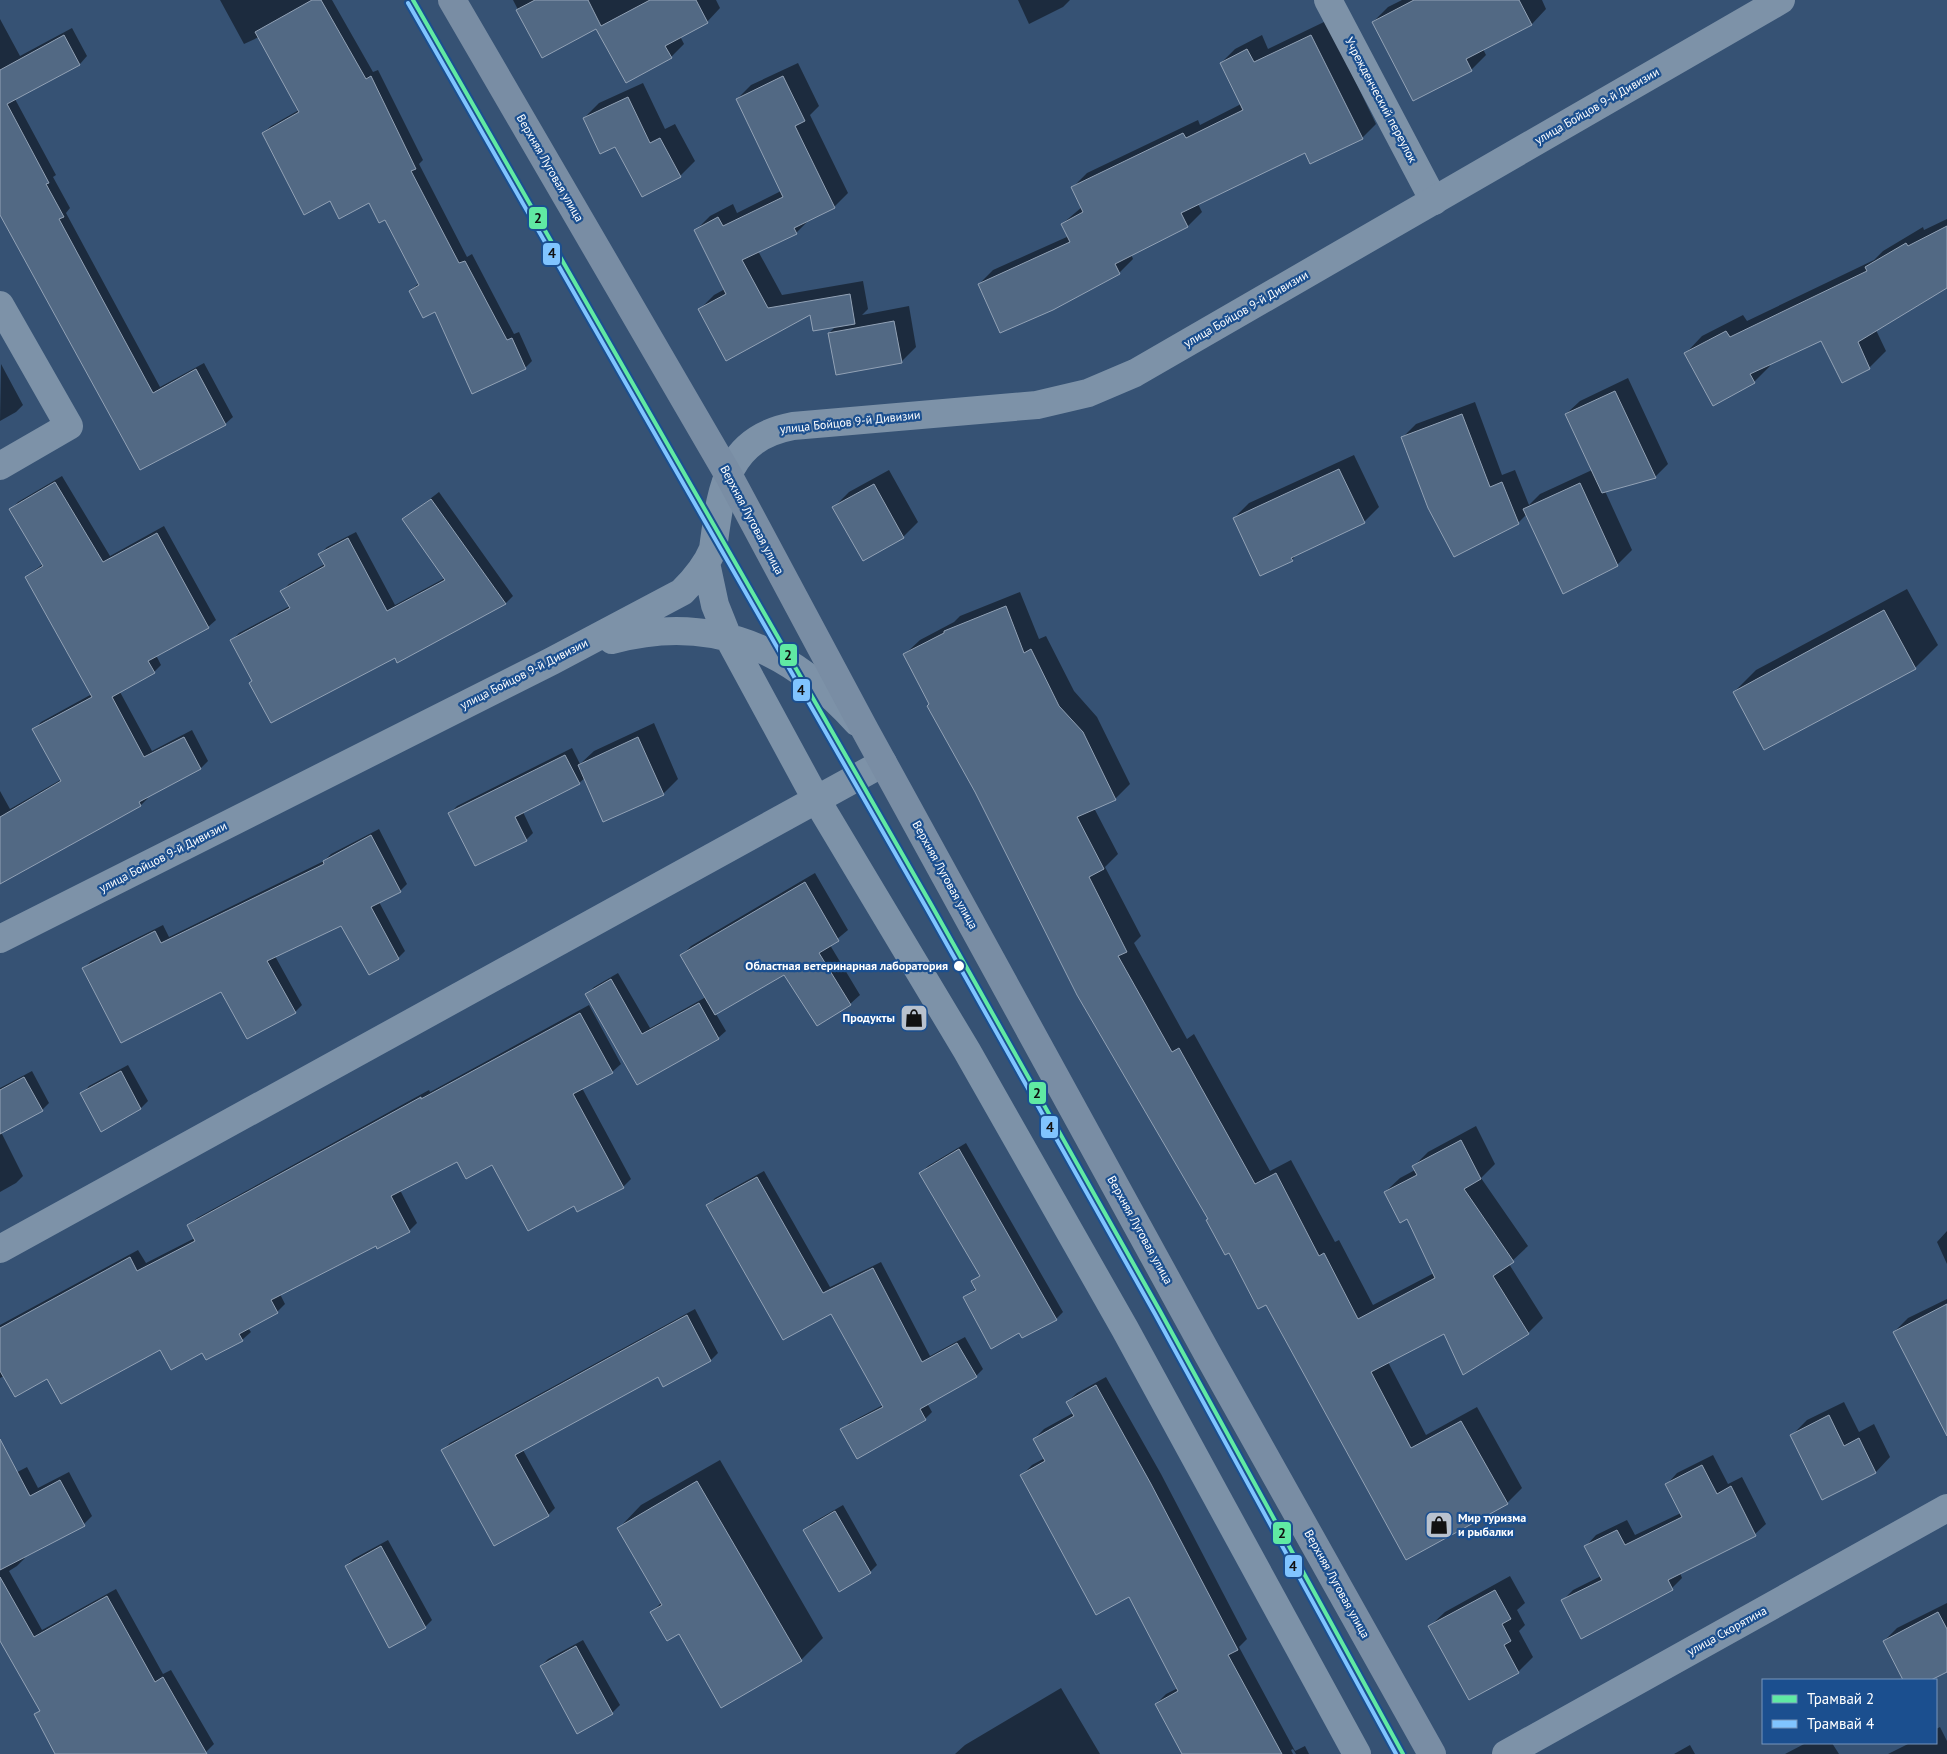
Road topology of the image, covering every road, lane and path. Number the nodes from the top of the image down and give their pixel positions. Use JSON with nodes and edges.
{"nodes":[{"id":1,"x":452,"y":0,"type":"edge"},
{"id":2,"x":1328,"y":0,"type":"edge"},
{"id":3,"x":1781,"y":0,"type":"edge"},
{"id":4,"x":1434,"y":201,"type":"junction"},
{"id":5,"x":0,"y":305,"type":"edge"},
{"id":6,"x":0,"y":466,"type":"edge"},
{"id":7,"x":729,"y":476,"type":"junction"},
{"id":8,"x":706,"y":563,"type":"junction"},
{"id":9,"x":727,"y":635,"type":"junction"},
{"id":10,"x":552,"y":661,"type":"junction"},
{"id":11,"x":865,"y":730,"type":"junction"},
{"id":12,"x":883,"y":763,"type":"junction"},
{"id":13,"x":816,"y":799,"type":"junction"},
{"id":14,"x":0,"y":939,"type":"edge"},
{"id":15,"x":0,"y":1249,"type":"edge"},
{"id":16,"x":1947,"y":1508,"type":"edge"},
{"id":17,"x":1357,"y":1754,"type":"edge"},
{"id":18,"x":1432,"y":1754,"type":"edge"},
{"id":19,"x":1506,"y":1754,"type":"edge"}],
"edges":[{"from":1,"to":7,"type":"main road","name":"Верхняя Луговая улица"},
{"from":2,"to":4,"type":"street","name":"Учрежденческий переулок"},
{"from":3,"to":4,"type":"street","name":"улица Бойцов 9-й Дивизии"},
{"from":4,"to":7,"type":"street","name":"улица Бойцов 9-й Дивизии"},
{"from":5,"to":6,"type":"street"},
{"from":7,"to":8,"type":"street","name":"улица Бойцов 9-й Дивизии"},
{"from":7,"to":11,"type":"main road","name":"Верхняя Луговая улица"},
{"from":8,"to":9,"type":"street"},
{"from":8,"to":10,"type":"street","name":"улица Бойцов 9-й Дивизии"},
{"from":9,"to":10,"type":"street"},
{"from":9,"to":11,"type":"street"},
{"from":9,"to":13,"type":"street"},
{"from":10,"to":14,"type":"street","name":"улица Бойцов 9-й Дивизии"},
{"from":11,"to":12,"type":"main road","name":"Верхняя Луговая улица"},
{"from":12,"to":13,"type":"street"},
{"from":12,"to":18,"type":"main road","name":"Верхняя Луговая улица"},
{"from":13,"to":15,"type":"street"},
{"from":13,"to":17,"type":"street"},
{"from":16,"to":19,"type":"street","name":"улица Скорятина"}]}
